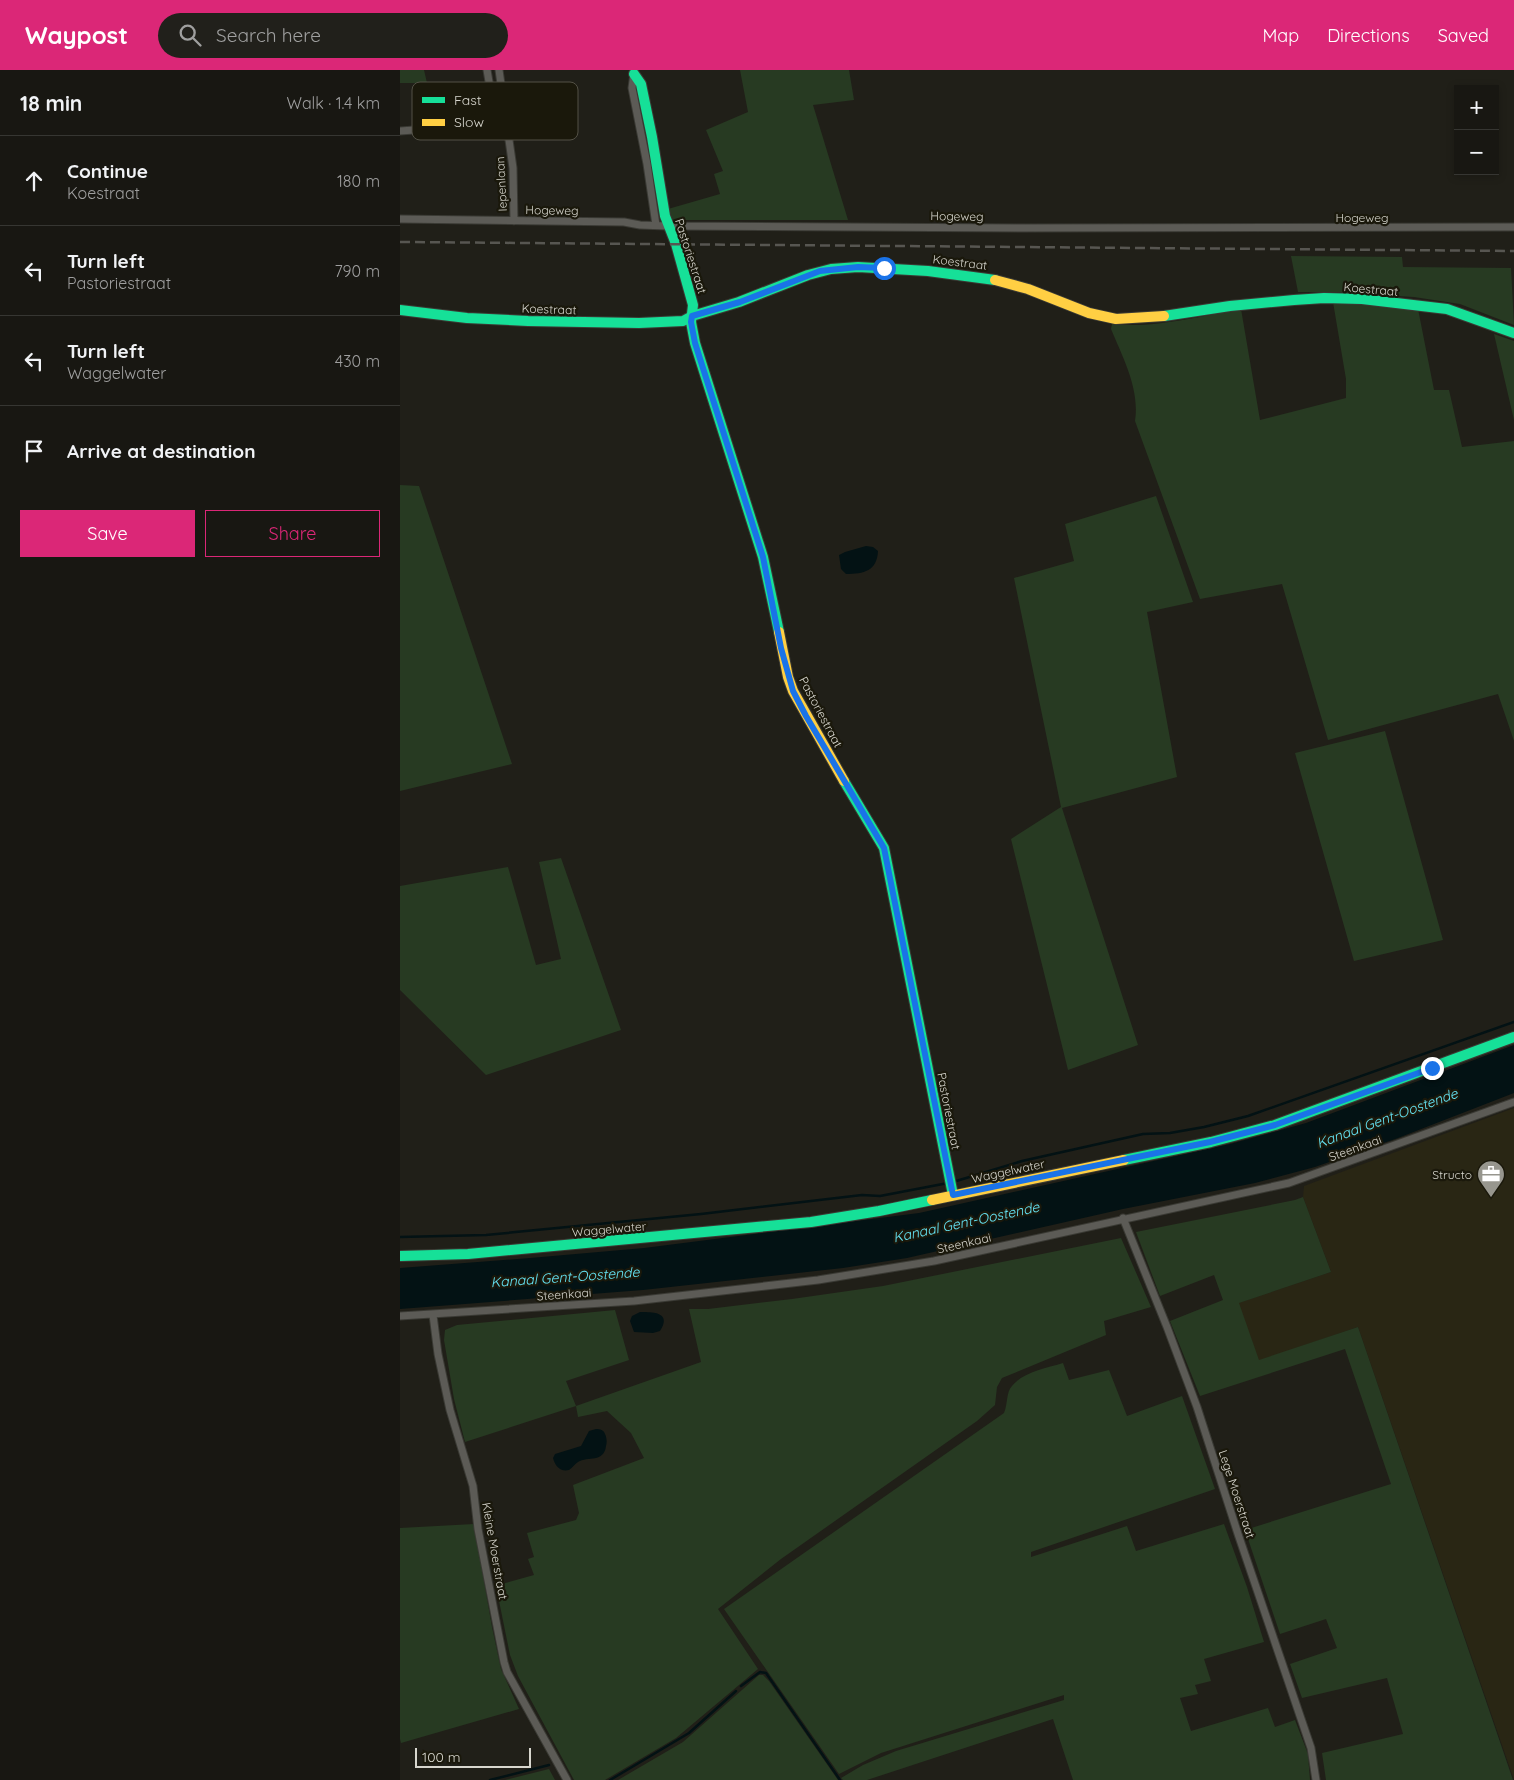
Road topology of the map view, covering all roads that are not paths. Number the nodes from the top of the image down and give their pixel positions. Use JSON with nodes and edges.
{"nodes":[{"id":1,"x":634,"y":72,"type":"edge"},
{"id":2,"x":509,"y":140,"type":"edge"},
{"id":3,"x":654,"y":180,"type":"junction"},
{"id":4,"x":400,"y":219,"type":"edge"},
{"id":5,"x":514,"y":221,"type":"junction"},
{"id":6,"x":656,"y":225,"type":"junction"},
{"id":7,"x":668,"y":226,"type":"junction"},
{"id":8,"x":1514,"y":227,"type":"edge"},
{"id":9,"x":400,"y":310,"type":"edge"},
{"id":10,"x":692,"y":316,"type":"junction"},
{"id":11,"x":1514,"y":333,"type":"edge"},
{"id":12,"x":1514,"y":1037,"type":"edge"},
{"id":13,"x":1514,"y":1102,"type":"edge"},
{"id":14,"x":952,"y":1187,"type":"junction"},
{"id":15,"x":1123,"y":1218,"type":"junction"},
{"id":16,"x":400,"y":1256,"type":"edge"},
{"id":17,"x":433,"y":1315,"type":"junction"},
{"id":18,"x":400,"y":1316,"type":"edge"},
{"id":19,"x":567,"y":1780,"type":"edge"},
{"id":20,"x":1316,"y":1780,"type":"edge"}],
"edges":[{"from":1,"to":3,"type":"street","name":"Pastoriestraat"},
{"from":2,"to":5,"type":"street","name":"Iepenlaan"},
{"from":3,"to":6,"type":"street","name":"Pastoriestraat"},
{"from":3,"to":7,"type":"street","name":"Pastoriestraat"},
{"from":4,"to":5,"type":"street","name":"Hogeweg"},
{"from":5,"to":6,"type":"street","name":"Hogeweg"},
{"from":6,"to":7,"type":"street","name":"Hogeweg"},
{"from":7,"to":8,"type":"street","name":"Hogeweg"},
{"from":7,"to":10,"type":"street","name":"Pastoriestraat"},
{"from":9,"to":10,"type":"street","name":"Koestraat"},
{"from":10,"to":11,"type":"street","name":"Koestraat"},
{"from":10,"to":14,"type":"street","name":"Pastoriestraat"},
{"from":12,"to":14,"type":"street","name":"Waggelwater"},
{"from":13,"to":15,"type":"street","name":"Steenkaai"},
{"from":14,"to":16,"type":"street","name":"Waggelwater"},
{"from":15,"to":17,"type":"street","name":"Steenkaai"},
{"from":15,"to":20,"type":"street","name":"Lege Moerstraat"},
{"from":17,"to":18,"type":"street","name":"Steenkaai"},
{"from":17,"to":19,"type":"street","name":"Kleine Moerstraat"}]}
